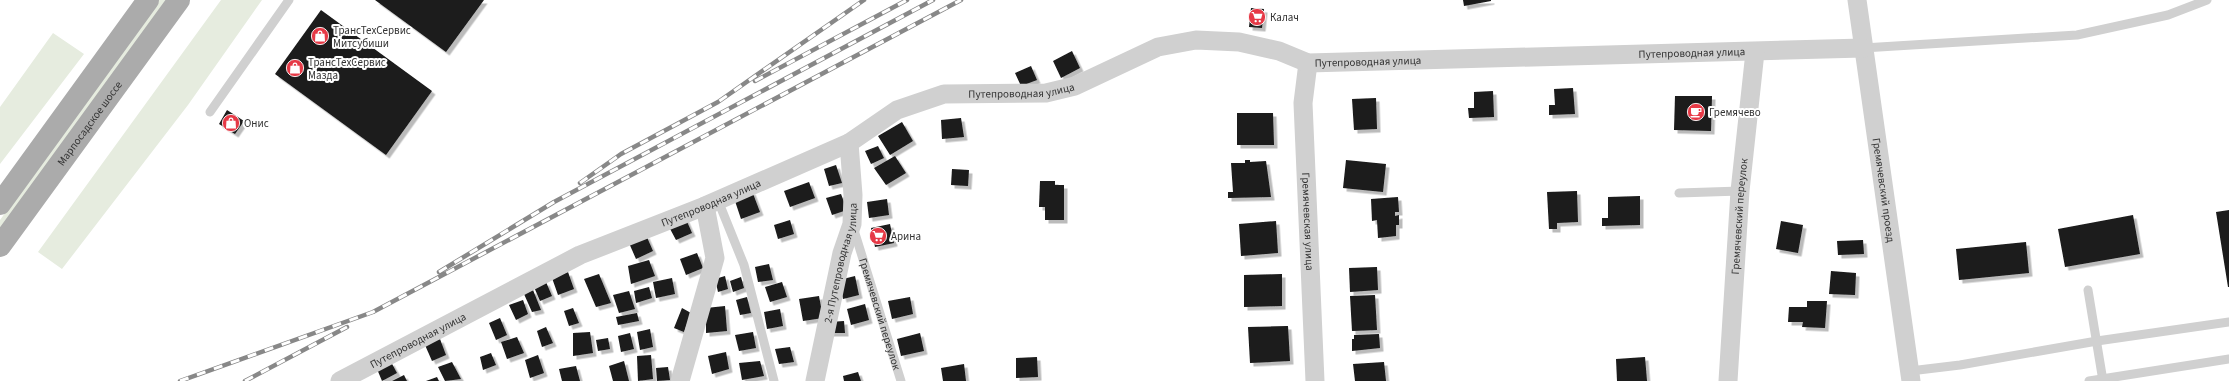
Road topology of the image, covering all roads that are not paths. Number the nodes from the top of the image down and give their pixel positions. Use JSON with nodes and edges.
{"nodes":[{"id":1,"x":148,"y":0,"type":"edge"},
{"id":2,"x":179,"y":0,"type":"edge"},
{"id":3,"x":289,"y":0,"type":"edge"},
{"id":4,"x":1857,"y":0,"type":"edge"},
{"id":5,"x":2207,"y":0,"type":"edge"},
{"id":6,"x":1863,"y":48,"type":"junction"},
{"id":7,"x":1755,"y":52,"type":"junction"},
{"id":8,"x":1308,"y":63,"type":"junction"},
{"id":9,"x":210,"y":112,"type":"dead end"},
{"id":10,"x":848,"y":143,"type":"junction"},
{"id":11,"x":1740,"y":191,"type":"junction"},
{"id":12,"x":1679,"y":193,"type":"dead end"},
{"id":13,"x":711,"y":202,"type":"junction"},
{"id":14,"x":0,"y":204,"type":"edge"},
{"id":15,"x":852,"y":224,"type":"junction"},
{"id":16,"x":0,"y":246,"type":"edge"},
{"id":17,"x":2088,"y":290,"type":"dead end"},
{"id":18,"x":2229,"y":322,"type":"edge"},
{"id":19,"x":2097,"y":341,"type":"junction"},
{"id":20,"x":2229,"y":359,"type":"edge"},
{"id":21,"x":1910,"y":376,"type":"edge"},
{"id":22,"x":2103,"y":380,"type":"edge"},
{"id":23,"x":340,"y":381,"type":"edge"},
{"id":24,"x":680,"y":381,"type":"edge"},
{"id":25,"x":774,"y":381,"type":"edge"},
{"id":26,"x":815,"y":381,"type":"edge"},
{"id":27,"x":901,"y":381,"type":"edge"},
{"id":28,"x":1315,"y":381,"type":"edge"},
{"id":29,"x":1728,"y":381,"type":"edge"},
{"id":30,"x":2089,"y":381,"type":"edge"}],
"edges":[{"from":1,"to":14,"type":"main road"},
{"from":2,"to":16,"type":"main road","name":"Марпосадское шоссе"},
{"from":3,"to":9,"type":"lane"},
{"from":4,"to":6,"type":"street","name":"Гремячевский проезд"},
{"from":5,"to":6,"type":"lane"},
{"from":6,"to":7,"type":"street","name":"Путепроводная улица"},
{"from":6,"to":21,"type":"street","name":"Гремячевский проезд"},
{"from":7,"to":8,"type":"street","name":"Путепроводная улица"},
{"from":7,"to":11,"type":"street","name":"Гремячевский переулок"},
{"from":8,"to":10,"type":"street","name":"Путепроводная улица"},
{"from":8,"to":28,"type":"street","name":"Гремячевская улица"},
{"from":10,"to":13,"type":"street","name":"Путепроводная улица"},
{"from":10,"to":15,"type":"street","name":"2-я Путепроводная улица"},
{"from":11,"to":12,"type":"lane"},
{"from":11,"to":29,"type":"street","name":"Гремячевский переулок"},
{"from":13,"to":23,"type":"street","name":"Путепроводная улица"},
{"from":13,"to":24,"type":"street"},
{"from":13,"to":25,"type":"lane"},
{"from":15,"to":26,"type":"street","name":"2-я Путепроводная улица"},
{"from":15,"to":27,"type":"lane","name":"Гремячевский переулок"},
{"from":17,"to":19,"type":"lane"},
{"from":18,"to":19,"type":"lane"},
{"from":19,"to":21,"type":"lane"},
{"from":19,"to":22,"type":"lane"},
{"from":20,"to":22,"type":"lane"},
{"from":22,"to":30,"type":"lane"}]}
